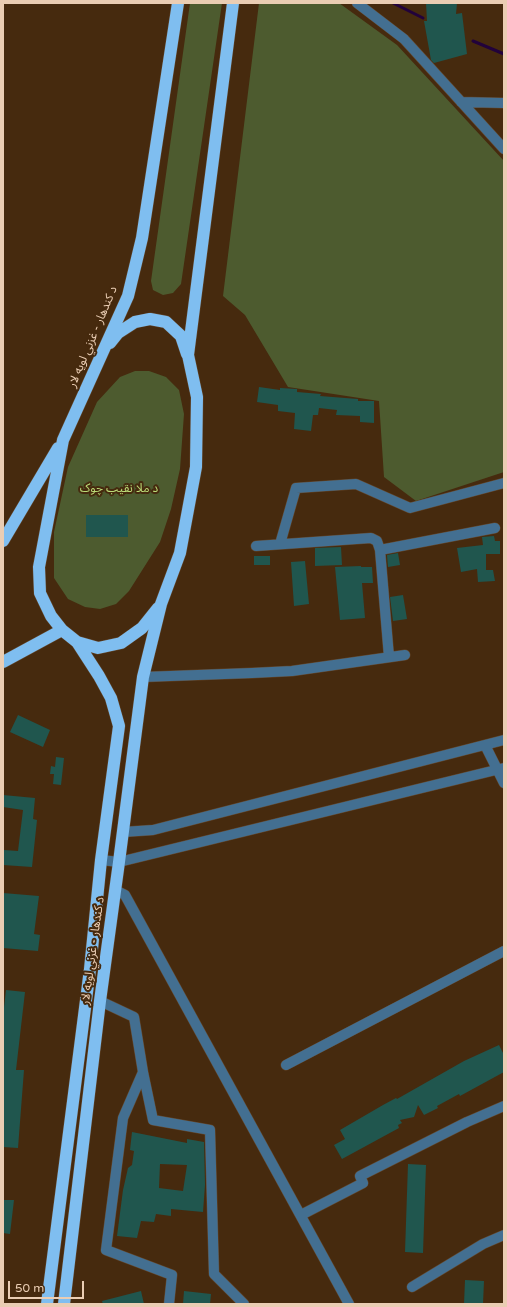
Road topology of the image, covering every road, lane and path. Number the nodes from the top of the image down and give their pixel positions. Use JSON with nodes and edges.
{"nodes":[{"id":1,"x":178,"y":3,"type":"edge"},
{"id":2,"x":233,"y":3,"type":"edge"},
{"id":3,"x":357,"y":3,"type":"edge"},
{"id":4,"x":461,"y":102,"type":"junction"},
{"id":5,"x":504,"y":104,"type":"edge"},
{"id":6,"x":504,"y":149,"type":"edge"},
{"id":7,"x":103,"y":352,"type":"junction"},
{"id":8,"x":188,"y":355,"type":"junction"},
{"id":9,"x":63,"y":440,"type":"junction"},
{"id":10,"x":504,"y":483,"type":"edge"},
{"id":11,"x":495,"y":528,"type":"dead end"},
{"id":12,"x":3,"y":540,"type":"edge"},
{"id":13,"x":280,"y":544,"type":"junction"},
{"id":14,"x":256,"y":546,"type":"dead end"},
{"id":15,"x":380,"y":550,"type":"junction"},
{"id":16,"x":161,"y":604,"type":"junction"},
{"id":17,"x":62,"y":630,"type":"junction"},
{"id":18,"x":77,"y":642,"type":"junction"},
{"id":19,"x":405,"y":655,"type":"dead end"},
{"id":20,"x":389,"y":657,"type":"junction"},
{"id":21,"x":3,"y":662,"type":"edge"},
{"id":22,"x":143,"y":677,"type":"junction"},
{"id":23,"x":504,"y":740,"type":"edge"},
{"id":24,"x":485,"y":745,"type":"junction"},
{"id":25,"x":500,"y":769,"type":"edge"},
{"id":26,"x":504,"y":783,"type":"edge"},
{"id":27,"x":123,"y":832,"type":"junction"},
{"id":28,"x":102,"y":860,"type":"junction"},
{"id":29,"x":119,"y":862,"type":"junction"},
{"id":30,"x":115,"y":890,"type":"junction"},
{"id":31,"x":504,"y":951,"type":"edge"},
{"id":32,"x":100,"y":1001,"type":"junction"},
{"id":33,"x":286,"y":1065,"type":"dead end"},
{"id":34,"x":144,"y":1072,"type":"junction"},
{"id":35,"x":504,"y":1106,"type":"edge"},
{"id":36,"x":301,"y":1215,"type":"junction"},
{"id":37,"x":504,"y":1235,"type":"edge"},
{"id":38,"x":412,"y":1287,"type":"dead end"},
{"id":39,"x":47,"y":1304,"type":"edge"},
{"id":40,"x":64,"y":1304,"type":"edge"},
{"id":41,"x":168,"y":1304,"type":"edge"},
{"id":42,"x":244,"y":1304,"type":"edge"},
{"id":43,"x":349,"y":1304,"type":"edge"}],
"edges":[{"from":1,"to":7,"type":"highway","name":"د کندهار - غزني لويه لار"},
{"from":2,"to":8,"type":"highway","name":"د کندهار - غزني لويه لار"},
{"from":3,"to":4,"type":"street"},
{"from":4,"to":5,"type":"street"},
{"from":4,"to":6,"type":"street"},
{"from":7,"to":8,"type":"highway"},
{"from":7,"to":9,"type":"highway","name":"د کندهار - غزني لويه لار"},
{"from":8,"to":16,"type":"highway","name":"د کندهار - غزني لويه لار"},
{"from":9,"to":12,"type":"highway"},
{"from":9,"to":17,"type":"highway","name":"د کندهار - غزني لويه لار"},
{"from":10,"to":13,"type":"street"},
{"from":11,"to":15,"type":"street"},
{"from":13,"to":14,"type":"street"},
{"from":13,"to":15,"type":"street"},
{"from":15,"to":20,"type":"street"},
{"from":16,"to":18,"type":"highway","name":"د کندهار - غزني لويه لار"},
{"from":16,"to":22,"type":"highway","name":"د کندهار - غزني لويه لار"},
{"from":17,"to":18,"type":"highway","name":"د کندهار - غزني لويه لار"},
{"from":17,"to":21,"type":"highway"},
{"from":18,"to":28,"type":"highway","name":"د کندهار - غزني لويه لار"},
{"from":19,"to":20,"type":"street"},
{"from":20,"to":22,"type":"street"},
{"from":22,"to":27,"type":"highway","name":"د کندهار - غزني لويه لار"},
{"from":23,"to":24,"type":"street"},
{"from":24,"to":25,"type":"street"},
{"from":24,"to":27,"type":"street"},
{"from":25,"to":26,"type":"street"},
{"from":25,"to":29,"type":"street"},
{"from":27,"to":29,"type":"highway","name":"د کندهار - غزني لويه لار"},
{"from":28,"to":29,"type":"street"},
{"from":28,"to":39,"type":"highway","name":"د کندهار - غزني لويه لار"},
{"from":29,"to":30,"type":"highway","name":"د کندهار - غزني لويه لار"},
{"from":30,"to":32,"type":"highway","name":"د کندهار - غزني لويه لار"},
{"from":30,"to":36,"type":"street"},
{"from":31,"to":33,"type":"street"},
{"from":32,"to":34,"type":"street"},
{"from":32,"to":40,"type":"highway","name":"د کندهار - غزني لويه لار"},
{"from":34,"to":41,"type":"street"},
{"from":34,"to":42,"type":"street"},
{"from":35,"to":36,"type":"street"},
{"from":36,"to":43,"type":"street"},
{"from":37,"to":38,"type":"street"}]}
